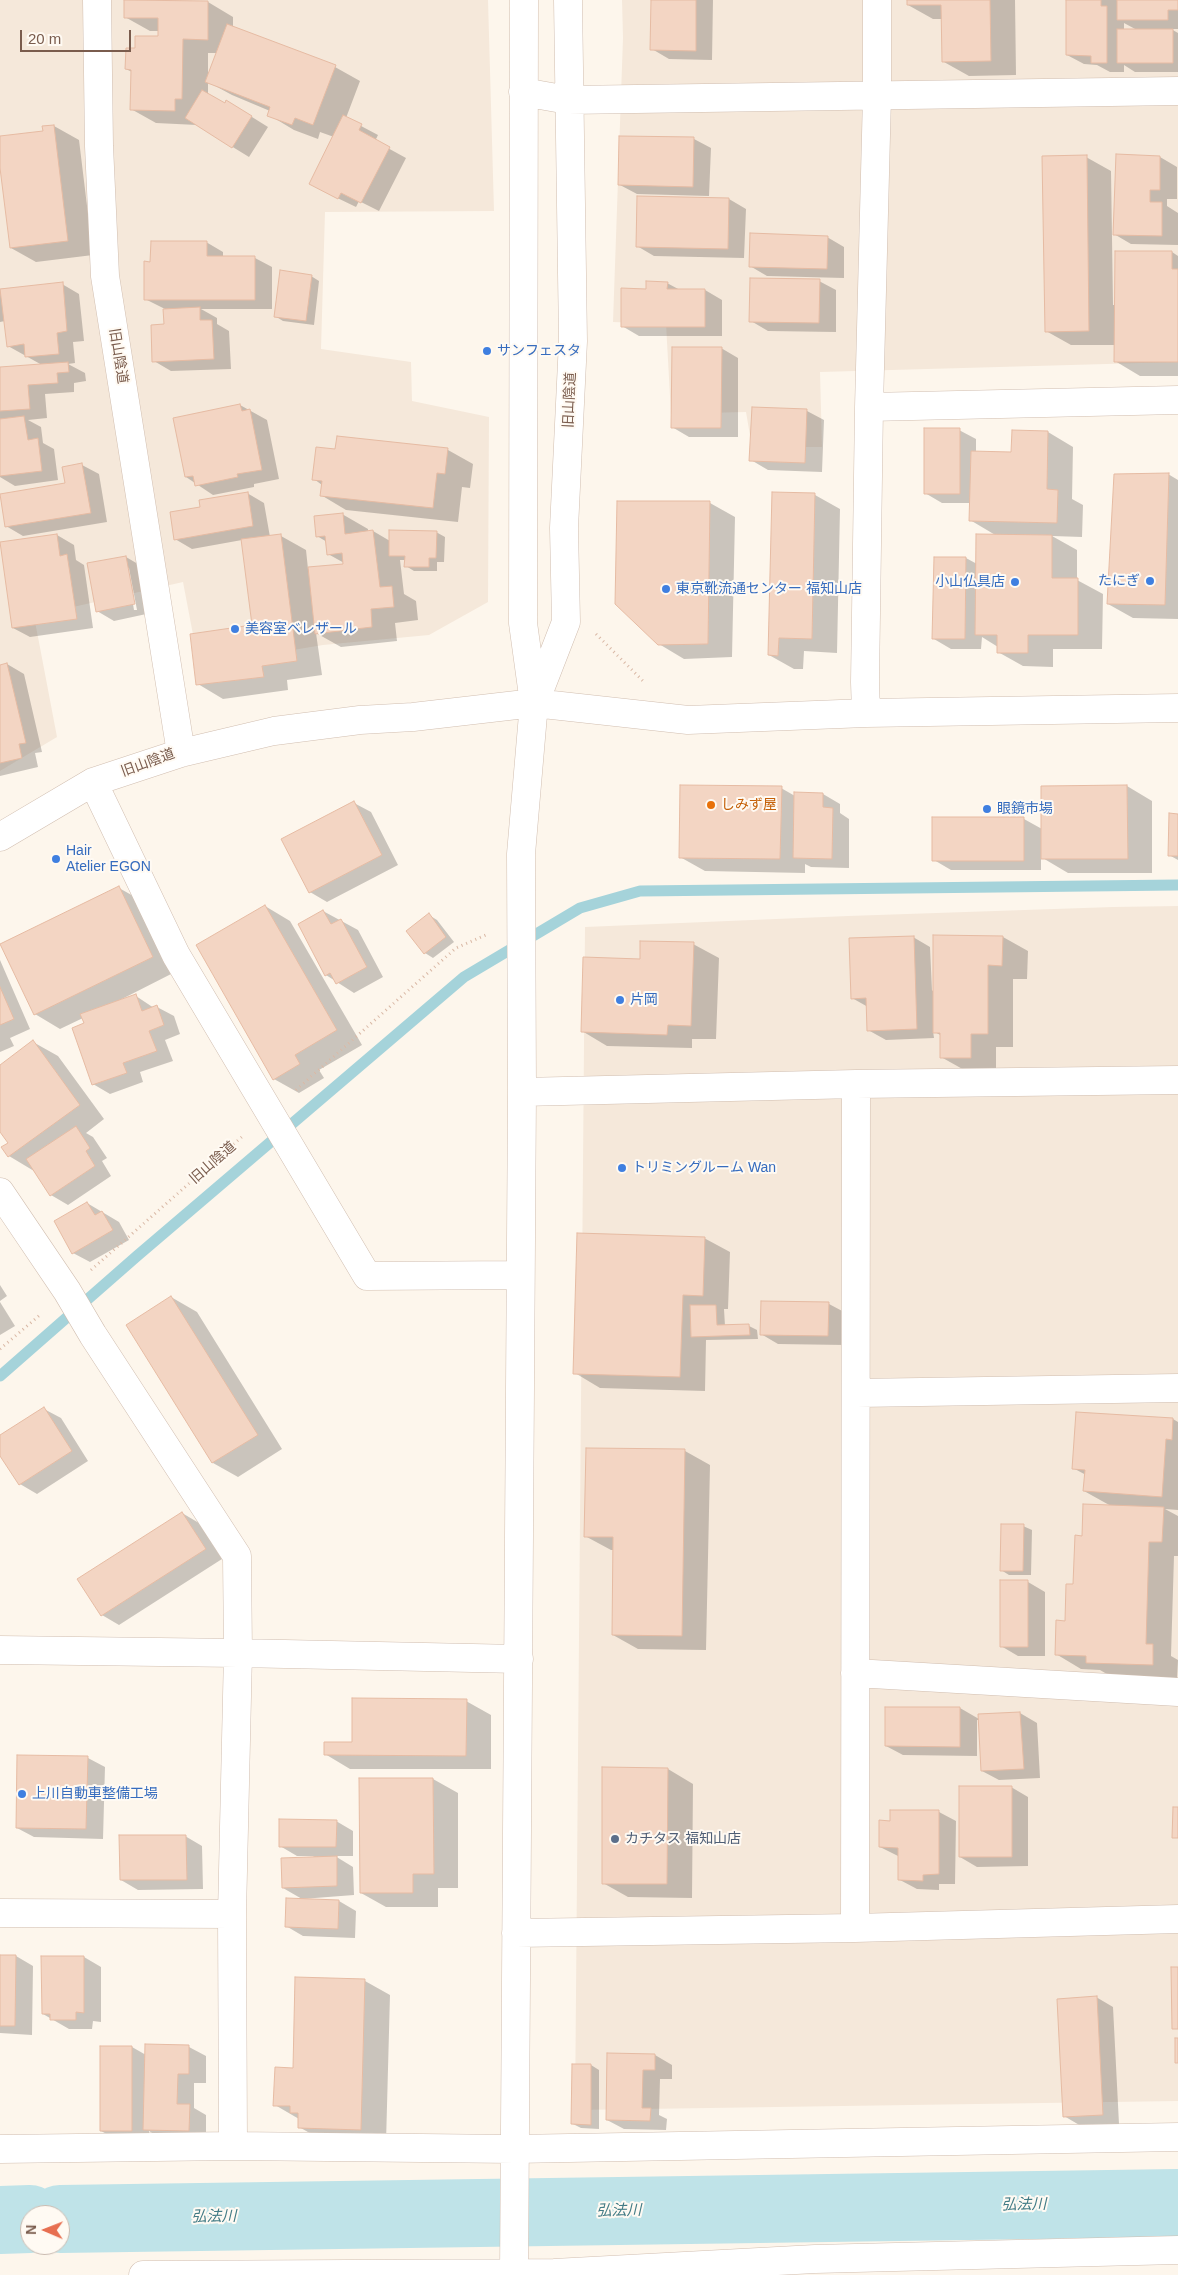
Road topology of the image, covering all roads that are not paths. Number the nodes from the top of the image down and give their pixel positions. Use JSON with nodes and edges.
{"nodes":[{"id":1,"x":97,"y":0,"type":"edge"},
{"id":2,"x":524,"y":0,"type":"edge"},
{"id":3,"x":568,"y":0,"type":"edge"},
{"id":4,"x":877,"y":0,"type":"edge"},
{"id":5,"x":1178,"y":91,"type":"edge"},
{"id":6,"x":522,"y":92,"type":"junction"},
{"id":7,"x":877,"y":96,"type":"junction"},
{"id":8,"x":568,"y":100,"type":"junction"},
{"id":9,"x":1178,"y":400,"type":"edge"},
{"id":10,"x":869,"y":407,"type":"junction"},
{"id":11,"x":534,"y":703,"type":"junction"},
{"id":12,"x":1178,"y":708,"type":"edge"},
{"id":13,"x":866,"y":712,"type":"junction"},
{"id":14,"x":181,"y":753,"type":"junction"},
{"id":15,"x":93,"y":782,"type":"junction"},
{"id":16,"x":0,"y":837,"type":"edge"},
{"id":17,"x":1178,"y":1080,"type":"edge"},
{"id":18,"x":856,"y":1084,"type":"junction"},
{"id":19,"x":522,"y":1092,"type":"junction"},
{"id":20,"x":0,"y":1192,"type":"edge"},
{"id":21,"x":520,"y":1274,"type":"junction"},
{"id":22,"x":1178,"y":1388,"type":"edge"},
{"id":23,"x":857,"y":1393,"type":"junction"},
{"id":24,"x":0,"y":1650,"type":"edge"},
{"id":25,"x":238,"y":1653,"type":"junction"},
{"id":26,"x":519,"y":1659,"type":"junction"},
{"id":27,"x":855,"y":1673,"type":"junction"},
{"id":28,"x":1178,"y":1692,"type":"edge"},
{"id":29,"x":0,"y":1912,"type":"edge"},
{"id":30,"x":232,"y":1914,"type":"junction"},
{"id":31,"x":1178,"y":1919,"type":"edge"},
{"id":32,"x":855,"y":1928,"type":"junction"},
{"id":33,"x":516,"y":1933,"type":"junction"},
{"id":34,"x":1178,"y":2137,"type":"edge"},
{"id":35,"x":233,"y":2146,"type":"junction"},
{"id":36,"x":0,"y":2149,"type":"edge"},
{"id":37,"x":514,"y":2149,"type":"junction"},
{"id":38,"x":1178,"y":2250,"type":"edge"},
{"id":39,"x":815,"y":2267,"type":"edge"},
{"id":40,"x":514,"y":2274,"type":"edge"},
{"id":41,"x":143,"y":2275,"type":"edge"},
{"id":42,"x":179,"y":2275,"type":"edge"}],
"edges":[{"from":1,"to":14,"type":"street","name":"旧山陰道"},
{"from":2,"to":6,"type":"street"},
{"from":3,"to":8,"type":"street","name":"旧山陰道"},
{"from":4,"to":7,"type":"street"},
{"from":5,"to":7,"type":"street"},
{"from":6,"to":8,"type":"street"},
{"from":6,"to":11,"type":"street"},
{"from":7,"to":8,"type":"street"},
{"from":7,"to":10,"type":"street"},
{"from":8,"to":11,"type":"street","name":"旧山陰道"},
{"from":9,"to":10,"type":"street"},
{"from":10,"to":13,"type":"street"},
{"from":11,"to":13,"type":"street"},
{"from":11,"to":14,"type":"street"},
{"from":11,"to":19,"type":"street"},
{"from":12,"to":13,"type":"street"},
{"from":14,"to":15,"type":"street","name":"旧山陰道"},
{"from":15,"to":16,"type":"street","name":"旧山陰道"},
{"from":15,"to":21,"type":"street"},
{"from":17,"to":18,"type":"street"},
{"from":18,"to":19,"type":"street"},
{"from":18,"to":23,"type":"street"},
{"from":19,"to":21,"type":"street"},
{"from":20,"to":25,"type":"street"},
{"from":21,"to":26,"type":"street"},
{"from":22,"to":23,"type":"street"},
{"from":23,"to":27,"type":"street"},
{"from":24,"to":25,"type":"street"},
{"from":25,"to":26,"type":"street"},
{"from":25,"to":30,"type":"street"},
{"from":26,"to":33,"type":"street"},
{"from":27,"to":28,"type":"street"},
{"from":27,"to":32,"type":"street"},
{"from":29,"to":30,"type":"street"},
{"from":30,"to":35,"type":"street"},
{"from":31,"to":32,"type":"street"},
{"from":32,"to":33,"type":"street"},
{"from":33,"to":37,"type":"street"},
{"from":34,"to":37,"type":"street"},
{"from":35,"to":36,"type":"street"},
{"from":35,"to":37,"type":"street"},
{"from":37,"to":40,"type":"street"},
{"from":38,"to":39,"type":"street"},
{"from":39,"to":40,"type":"street"},
{"from":40,"to":42,"type":"street"},
{"from":41,"to":42,"type":"street"}]}
